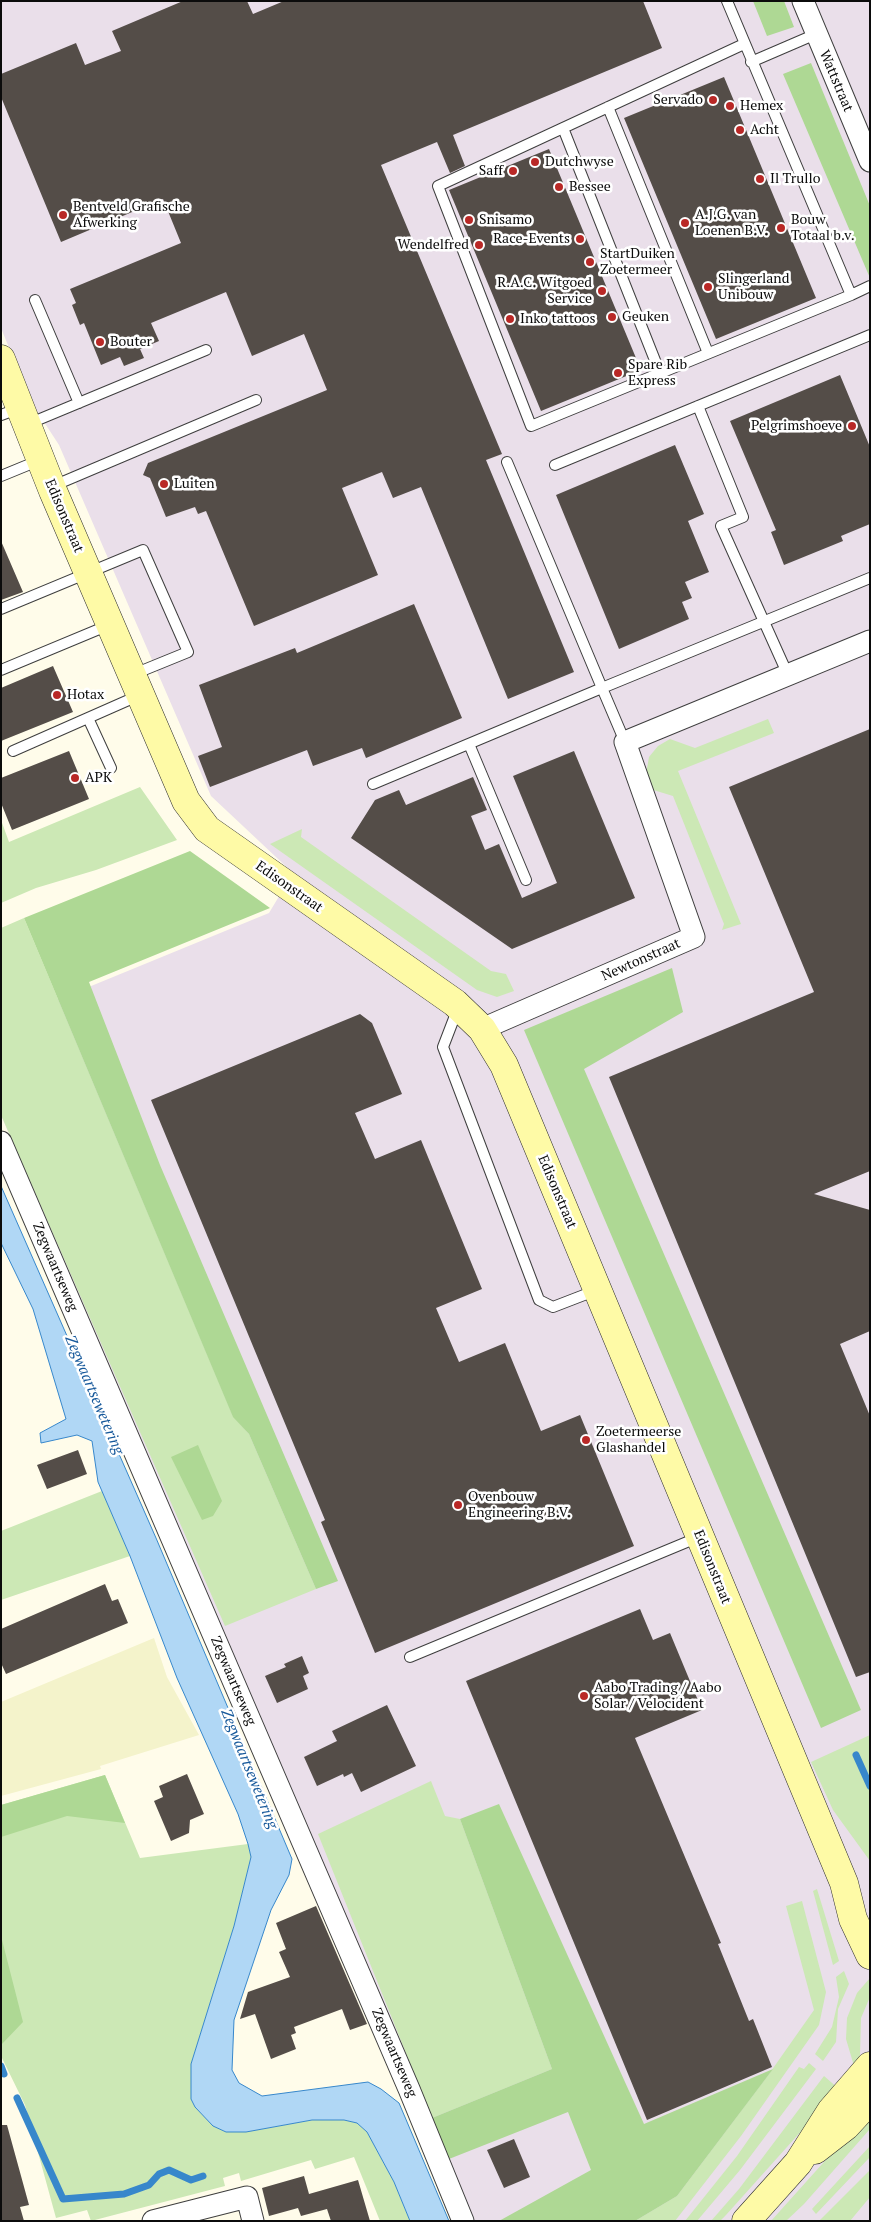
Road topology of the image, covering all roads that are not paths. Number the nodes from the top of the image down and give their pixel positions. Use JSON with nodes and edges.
{"nodes":[{"id":1,"x":726,"y":1,"type":"edge"},
{"id":2,"x":803,"y":1,"type":"edge"},
{"id":3,"x":816,"y":34,"type":"junction"},
{"id":4,"x":744,"y":44,"type":"junction"},
{"id":5,"x":751,"y":62,"type":"junction"},
{"id":6,"x":608,"y":106,"type":"junction"},
{"id":7,"x":563,"y":128,"type":"junction"},
{"id":8,"x":870,"y":161,"type":"edge"},
{"id":9,"x":870,"y":286,"type":"edge"},
{"id":10,"x":850,"y":295,"type":"junction"},
{"id":11,"x":35,"y":300,"type":"dead end"},
{"id":12,"x":870,"y":335,"type":"edge"},
{"id":13,"x":206,"y":350,"type":"dead end"},
{"id":14,"x":708,"y":353,"type":"junction"},
{"id":15,"x":1,"y":359,"type":"edge"},
{"id":16,"x":660,"y":373,"type":"junction"},
{"id":17,"x":256,"y":400,"type":"dead end"},
{"id":18,"x":79,"y":403,"type":"junction"},
{"id":19,"x":698,"y":406,"type":"junction"},
{"id":20,"x":16,"y":416,"type":"edge"},
{"id":21,"x":41,"y":459,"type":"junction"},
{"id":22,"x":507,"y":462,"type":"dead end"},
{"id":23,"x":555,"y":465,"type":"dead end"},
{"id":24,"x":1,"y":476,"type":"edge"},
{"id":25,"x":52,"y":486,"type":"junction"},
{"id":26,"x":88,"y":572,"type":"junction"},
{"id":27,"x":870,"y":578,"type":"edge"},
{"id":28,"x":1,"y":609,"type":"edge"},
{"id":29,"x":764,"y":623,"type":"junction"},
{"id":30,"x":111,"y":624,"type":"junction"},
{"id":31,"x":870,"y":641,"type":"edge"},
{"id":32,"x":1,"y":670,"type":"edge"},
{"id":33,"x":788,"y":675,"type":"junction"},
{"id":34,"x":136,"y":685,"type":"junction"},
{"id":35,"x":602,"y":688,"type":"junction"},
{"id":36,"x":88,"y":718,"type":"junction"},
{"id":37,"x":625,"y":742,"type":"junction"},
{"id":38,"x":469,"y":744,"type":"junction"},
{"id":39,"x":13,"y":751,"type":"dead end"},
{"id":40,"x":111,"y":768,"type":"dead end"},
{"id":41,"x":373,"y":784,"type":"dead end"},
{"id":42,"x":526,"y":880,"type":"dead end"},
{"id":43,"x":459,"y":1007,"type":"junction"},
{"id":44,"x":482,"y":1029,"type":"junction"},
{"id":45,"x":1,"y":1142,"type":"edge"},
{"id":46,"x":597,"y":1290,"type":"junction"},
{"id":47,"x":700,"y":1537,"type":"junction"},
{"id":48,"x":410,"y":1656,"type":"dead end"},
{"id":49,"x":844,"y":1883,"type":"junction"},
{"id":50,"x":870,"y":1912,"type":"edge"},
{"id":51,"x":870,"y":1955,"type":"edge"},
{"id":52,"x":870,"y":2066,"type":"edge"},
{"id":53,"x":870,"y":2100,"type":"edge"},
{"id":54,"x":798,"y":2163,"type":"junction"},
{"id":55,"x":153,"y":2221,"type":"edge"},
{"id":56,"x":253,"y":2221,"type":"edge"},
{"id":57,"x":463,"y":2221,"type":"edge"},
{"id":58,"x":746,"y":2221,"type":"edge"}],
"edges":[{"from":1,"to":4,"type":"lane"},
{"from":2,"to":3,"type":"street","name":"Wattstraat"},
{"from":3,"to":5,"type":"lane"},
{"from":3,"to":8,"type":"street","name":"Wattstraat"},
{"from":4,"to":5,"type":"lane"},
{"from":4,"to":6,"type":"lane"},
{"from":5,"to":10,"type":"lane"},
{"from":6,"to":7,"type":"lane"},
{"from":6,"to":14,"type":"lane"},
{"from":7,"to":16,"type":"lane"},
{"from":7,"to":16,"type":"lane"},
{"from":9,"to":10,"type":"lane"},
{"from":10,"to":14,"type":"lane"},
{"from":11,"to":18,"type":"lane"},
{"from":12,"to":19,"type":"lane"},
{"from":13,"to":18,"type":"lane"},
{"from":14,"to":16,"type":"lane"},
{"from":15,"to":20,"type":"street","name":"Edisonstraat"},
{"from":17,"to":25,"type":"lane"},
{"from":18,"to":20,"type":"lane"},
{"from":19,"to":23,"type":"lane"},
{"from":19,"to":29,"type":"lane"},
{"from":20,"to":21,"type":"street","name":"Edisonstraat"},
{"from":21,"to":24,"type":"lane"},
{"from":21,"to":25,"type":"street","name":"Edisonstraat"},
{"from":22,"to":35,"type":"lane"},
{"from":25,"to":26,"type":"street","name":"Edisonstraat"},
{"from":26,"to":28,"type":"lane"},
{"from":26,"to":30,"type":"street","name":"Edisonstraat"},
{"from":26,"to":34,"type":"lane"},
{"from":27,"to":29,"type":"lane"},
{"from":29,"to":33,"type":"lane"},
{"from":29,"to":35,"type":"lane"},
{"from":30,"to":32,"type":"lane"},
{"from":30,"to":34,"type":"street","name":"Edisonstraat"},
{"from":31,"to":33,"type":"street"},
{"from":33,"to":37,"type":"street"},
{"from":34,"to":36,"type":"lane"},
{"from":34,"to":43,"type":"street","name":"Edisonstraat"},
{"from":35,"to":37,"type":"lane"},
{"from":35,"to":38,"type":"lane"},
{"from":36,"to":39,"type":"lane"},
{"from":36,"to":40,"type":"lane"},
{"from":37,"to":44,"type":"street","name":"Newtonstraat"},
{"from":38,"to":41,"type":"lane"},
{"from":38,"to":42,"type":"lane"},
{"from":43,"to":44,"type":"street","name":"Edisonstraat"},
{"from":43,"to":46,"type":"lane"},
{"from":44,"to":46,"type":"street","name":"Edisonstraat"},
{"from":45,"to":57,"type":"street","name":"Zegwaartseweg"},
{"from":46,"to":47,"type":"street","name":"Edisonstraat"},
{"from":47,"to":48,"type":"lane"},
{"from":47,"to":49,"type":"street","name":"Edisonstraat"},
{"from":49,"to":50,"type":"street","name":"Edisonstraat"},
{"from":49,"to":51,"type":"street","name":"Edisonstraat"},
{"from":52,"to":54,"type":"street"},
{"from":53,"to":54,"type":"street"},
{"from":54,"to":58,"type":"street"},
{"from":55,"to":56,"type":"street"}]}
